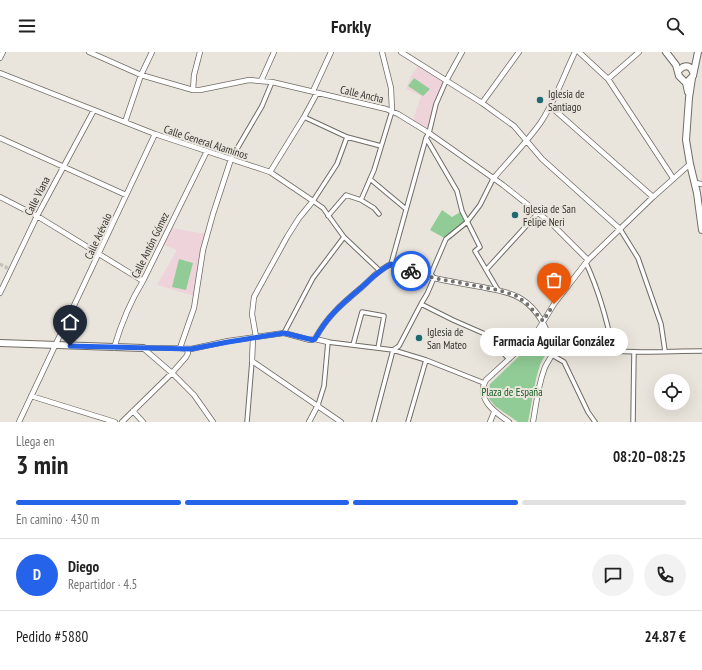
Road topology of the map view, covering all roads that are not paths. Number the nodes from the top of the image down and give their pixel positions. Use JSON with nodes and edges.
{"nodes":[{"id":1,"x":3,"y":52,"type":"edge"},
{"id":2,"x":89,"y":52,"type":"edge"},
{"id":3,"x":152,"y":52,"type":"edge"},
{"id":4,"x":200,"y":52,"type":"edge"},
{"id":5,"x":274,"y":52,"type":"edge"},
{"id":6,"x":331,"y":52,"type":"edge"},
{"id":7,"x":382,"y":52,"type":"edge"},
{"id":8,"x":401,"y":52,"type":"edge"},
{"id":9,"x":462,"y":52,"type":"edge"},
{"id":10,"x":519,"y":52,"type":"edge"},
{"id":11,"x":575,"y":52,"type":"edge"},
{"id":12,"x":578,"y":52,"type":"edge"},
{"id":13,"x":639,"y":52,"type":"edge"},
{"id":14,"x":666,"y":52,"type":"edge"},
{"id":15,"x":100,"y":54,"type":"edge"},
{"id":16,"x":697,"y":55,"type":"edge"},
{"id":17,"x":0,"y":58,"type":"edge"},
{"id":18,"x":683,"y":68,"type":"junction"},
{"id":19,"x":0,"y":73,"type":"edge"},
{"id":20,"x":141,"y":75,"type":"junction"},
{"id":21,"x":692,"y":75,"type":"junction"},
{"id":22,"x":608,"y":79,"type":"junction"},
{"id":23,"x":261,"y":81,"type":"junction"},
{"id":24,"x":446,"y":81,"type":"junction"},
{"id":25,"x":684,"y":81,"type":"junction"},
{"id":26,"x":272,"y":82,"type":"junction"},
{"id":27,"x":193,"y":90,"type":"junction"},
{"id":28,"x":315,"y":92,"type":"junction"},
{"id":29,"x":689,"y":98,"type":"junction"},
{"id":30,"x":482,"y":103,"type":"junction"},
{"id":31,"x":550,"y":106,"type":"junction"},
{"id":32,"x":94,"y":110,"type":"junction"},
{"id":33,"x":392,"y":111,"type":"junction"},
{"id":34,"x":304,"y":117,"type":"junction"},
{"id":35,"x":125,"y":122,"type":"junction"},
{"id":36,"x":429,"y":133,"type":"junction"},
{"id":37,"x":155,"y":134,"type":"junction"},
{"id":38,"x":347,"y":137,"type":"junction"},
{"id":39,"x":0,"y":138,"type":"edge"},
{"id":40,"x":426,"y":138,"type":"junction"},
{"id":41,"x":527,"y":141,"type":"junction"},
{"id":42,"x":381,"y":146,"type":"junction"},
{"id":43,"x":207,"y":151,"type":"junction"},
{"id":44,"x":231,"y":159,"type":"junction"},
{"id":45,"x":690,"y":164,"type":"junction"},
{"id":46,"x":63,"y":167,"type":"junction"},
{"id":47,"x":270,"y":172,"type":"junction"},
{"id":48,"x":673,"y":178,"type":"junction"},
{"id":49,"x":370,"y":179,"type":"junction"},
{"id":50,"x":493,"y":179,"type":"junction"},
{"id":51,"x":699,"y":183,"type":"edge"},
{"id":52,"x":126,"y":195,"type":"junction"},
{"id":53,"x":0,"y":197,"type":"edge"},
{"id":54,"x":653,"y":197,"type":"junction"},
{"id":55,"x":361,"y":200,"type":"junction"},
{"id":56,"x":313,"y":201,"type":"junction"},
{"id":57,"x":406,"y":208,"type":"junction"},
{"id":58,"x":538,"y":213,"type":"junction"},
{"id":59,"x":379,"y":214,"type":"dead end"},
{"id":60,"x":37,"y":216,"type":"junction"},
{"id":61,"x":328,"y":216,"type":"junction"},
{"id":62,"x":467,"y":222,"type":"junction"},
{"id":63,"x":702,"y":228,"type":"edge"},
{"id":64,"x":620,"y":229,"type":"junction"},
{"id":65,"x":344,"y":237,"type":"junction"},
{"id":66,"x":99,"y":255,"type":"junction"},
{"id":67,"x":587,"y":262,"type":"junction"},
{"id":68,"x":391,"y":264,"type":"junction"},
{"id":69,"x":379,"y":270,"type":"junction"},
{"id":70,"x":486,"y":270,"type":"junction"},
{"id":71,"x":434,"y":278,"type":"junction"},
{"id":72,"x":143,"y":281,"type":"junction"},
{"id":73,"x":498,"y":290,"type":"junction"},
{"id":74,"x":0,"y":293,"type":"edge"},
{"id":75,"x":420,"y":304,"type":"junction"},
{"id":76,"x":543,"y":321,"type":"junction"},
{"id":77,"x":284,"y":333,"type":"junction"},
{"id":78,"x":535,"y":335,"type":"junction"},
{"id":79,"x":254,"y":337,"type":"junction"},
{"id":80,"x":315,"y":339,"type":"junction"},
{"id":81,"x":552,"y":341,"type":"junction"},
{"id":82,"x":328,"y":342,"type":"junction"},
{"id":83,"x":0,"y":343,"type":"edge"},
{"id":84,"x":55,"y":345,"type":"junction"},
{"id":85,"x":353,"y":345,"type":"junction"},
{"id":86,"x":114,"y":348,"type":"junction"},
{"id":87,"x":144,"y":348,"type":"junction"},
{"id":88,"x":180,"y":348,"type":"junction"},
{"id":89,"x":378,"y":348,"type":"junction"},
{"id":90,"x":187,"y":349,"type":"junction"},
{"id":91,"x":393,"y":350,"type":"junction"},
{"id":92,"x":613,"y":350,"type":"junction"},
{"id":93,"x":665,"y":351,"type":"junction"},
{"id":94,"x":702,"y":351,"type":"edge"},
{"id":95,"x":634,"y":352,"type":"junction"},
{"id":96,"x":552,"y":356,"type":"junction"},
{"id":97,"x":509,"y":359,"type":"junction"},
{"id":98,"x":426,"y":360,"type":"junction"},
{"id":99,"x":252,"y":361,"type":"junction"},
{"id":100,"x":172,"y":373,"type":"junction"},
{"id":101,"x":484,"y":383,"type":"junction"},
{"id":102,"x":31,"y":396,"type":"junction"},
{"id":103,"x":318,"y":405,"type":"junction"},
{"id":104,"x":133,"y":411,"type":"junction"},
{"id":105,"x":494,"y":412,"type":"junction"},
{"id":106,"x":19,"y":422,"type":"edge"},
{"id":107,"x":115,"y":422,"type":"edge"},
{"id":108,"x":122,"y":422,"type":"edge"},
{"id":109,"x":143,"y":422,"type":"edge"},
{"id":110,"x":213,"y":422,"type":"edge"},
{"id":111,"x":248,"y":422,"type":"edge"},
{"id":112,"x":309,"y":422,"type":"edge"},
{"id":113,"x":341,"y":422,"type":"edge"},
{"id":114,"x":374,"y":422,"type":"edge"},
{"id":115,"x":408,"y":422,"type":"edge"},
{"id":116,"x":490,"y":422,"type":"edge"},
{"id":117,"x":509,"y":422,"type":"edge"},
{"id":118,"x":533,"y":422,"type":"edge"},
{"id":119,"x":595,"y":422,"type":"edge"},
{"id":120,"x":633,"y":422,"type":"edge"}],
"edges":[{"from":1,"to":17,"type":"street"},
{"from":2,"to":15,"type":"street","name":"Calle Ancha"},
{"from":3,"to":20,"type":"street"},
{"from":4,"to":27,"type":"street"},
{"from":5,"to":23,"type":"street"},
{"from":6,"to":28,"type":"street"},
{"from":7,"to":33,"type":"street"},
{"from":8,"to":24,"type":"street"},
{"from":9,"to":24,"type":"street"},
{"from":10,"to":30,"type":"street"},
{"from":11,"to":31,"type":"street"},
{"from":12,"to":22,"type":"street"},
{"from":13,"to":22,"type":"street"},
{"from":14,"to":18,"type":"street"},
{"from":15,"to":20,"type":"street","name":"Calle Ancha"},
{"from":16,"to":18,"type":"street"},
{"from":16,"to":21,"type":"street"},
{"from":18,"to":21,"type":"street"},
{"from":18,"to":25,"type":"street"},
{"from":19,"to":32,"type":"street","name":"Calle General Alaminos"},
{"from":20,"to":27,"type":"street","name":"Calle Ancha"},
{"from":20,"to":35,"type":"street"},
{"from":21,"to":25,"type":"street"},
{"from":21,"to":29,"type":"street"},
{"from":22,"to":48,"type":"street"},
{"from":23,"to":26,"type":"street","name":"Calle Ancha"},
{"from":23,"to":27,"type":"street","name":"Calle Ancha"},
{"from":24,"to":30,"type":"street"},
{"from":24,"to":36,"type":"street"},
{"from":25,"to":29,"type":"street"},
{"from":26,"to":28,"type":"street","name":"Calle Ancha"},
{"from":26,"to":44,"type":"street"},
{"from":28,"to":33,"type":"street","name":"Calle Ancha"},
{"from":28,"to":34,"type":"street"},
{"from":29,"to":45,"type":"street"},
{"from":30,"to":41,"type":"street"},
{"from":31,"to":41,"type":"street"},
{"from":31,"to":54,"type":"street"},
{"from":32,"to":35,"type":"street","name":"Calle General Alaminos"},
{"from":32,"to":46,"type":"street","name":"Calle Viana"},
{"from":33,"to":36,"type":"street","name":"Calle Ancha"},
{"from":33,"to":42,"type":"street"},
{"from":34,"to":38,"type":"street"},
{"from":34,"to":47,"type":"street"},
{"from":35,"to":37,"type":"street","name":"Calle General Alaminos"},
{"from":36,"to":40,"type":"street"},
{"from":36,"to":50,"type":"street","name":"Calle Ancha"},
{"from":37,"to":43,"type":"street","name":"Calle General Alaminos"},
{"from":37,"to":52,"type":"street","name":"Calle Arévalo"},
{"from":38,"to":42,"type":"street"},
{"from":38,"to":56,"type":"street"},
{"from":39,"to":46,"type":"street"},
{"from":40,"to":57,"type":"street"},
{"from":40,"to":62,"type":"street"},
{"from":41,"to":50,"type":"street"},
{"from":41,"to":64,"type":"street"},
{"from":42,"to":49,"type":"street"},
{"from":43,"to":44,"type":"street","name":"Calle General Alaminos"},
{"from":43,"to":72,"type":"street","name":"Calle Antón Gómez"},
{"from":44,"to":47,"type":"street","name":"Calle General Alaminos"},
{"from":44,"to":88,"type":"street"},
{"from":45,"to":48,"type":"street"},
{"from":45,"to":51,"type":"street"},
{"from":46,"to":52,"type":"street"},
{"from":46,"to":60,"type":"street","name":"Calle Viana"},
{"from":47,"to":56,"type":"street","name":"Calle General Alaminos"},
{"from":48,"to":54,"type":"street"},
{"from":49,"to":55,"type":"street"},
{"from":49,"to":57,"type":"street"},
{"from":50,"to":58,"type":"street","name":"Calle Ancha"},
{"from":50,"to":62,"type":"street"},
{"from":51,"to":63,"type":"street"},
{"from":52,"to":66,"type":"street","name":"Calle Arévalo"},
{"from":53,"to":60,"type":"street"},
{"from":54,"to":64,"type":"street"},
{"from":55,"to":59,"type":"street"},
{"from":55,"to":61,"type":"street"},
{"from":56,"to":61,"type":"street","name":"Calle General Alaminos"},
{"from":56,"to":79,"type":"street"},
{"from":57,"to":68,"type":"street"},
{"from":58,"to":67,"type":"street","name":"Calle Ancha"},
{"from":58,"to":70,"type":"street"},
{"from":60,"to":66,"type":"street"},
{"from":60,"to":74,"type":"street","name":"Calle Viana"},
{"from":61,"to":65,"type":"street","name":"Calle General Alaminos"},
{"from":62,"to":70,"type":"street"},
{"from":62,"to":71,"type":"street"},
{"from":64,"to":67,"type":"street"},
{"from":64,"to":93,"type":"street"},
{"from":65,"to":69,"type":"street","name":"Calle General Alaminos"},
{"from":65,"to":77,"type":"street"},
{"from":66,"to":72,"type":"street"},
{"from":66,"to":84,"type":"street","name":"Calle Arévalo"},
{"from":67,"to":76,"type":"street"},
{"from":67,"to":92,"type":"street"},
{"from":68,"to":69,"type":"street"},
{"from":68,"to":71,"type":"street"},
{"from":69,"to":80,"type":"street"},
{"from":70,"to":73,"type":"street"},
{"from":71,"to":73,"type":"street"},
{"from":71,"to":75,"type":"street"},
{"from":72,"to":86,"type":"street","name":"Calle Antón Gómez"},
{"from":73,"to":76,"type":"street"},
{"from":75,"to":91,"type":"street"},
{"from":75,"to":97,"type":"street"},
{"from":76,"to":78,"type":"street"},
{"from":76,"to":81,"type":"street"},
{"from":77,"to":79,"type":"street"},
{"from":77,"to":80,"type":"street"},
{"from":78,"to":81,"type":"street"},
{"from":78,"to":97,"type":"street"},
{"from":79,"to":90,"type":"street"},
{"from":79,"to":99,"type":"street"},
{"from":80,"to":82,"type":"street"},
{"from":81,"to":92,"type":"street"},
{"from":81,"to":96,"type":"street"},
{"from":82,"to":85,"type":"street"},
{"from":82,"to":103,"type":"street"},
{"from":83,"to":84,"type":"street"},
{"from":84,"to":86,"type":"street"},
{"from":84,"to":102,"type":"street","name":"Calle Arévalo"},
{"from":85,"to":89,"type":"street"},
{"from":85,"to":89,"type":"street"},
{"from":86,"to":87,"type":"street"},
{"from":87,"to":88,"type":"street"},
{"from":87,"to":100,"type":"street"},
{"from":88,"to":90,"type":"street"},
{"from":89,"to":91,"type":"street"},
{"from":90,"to":100,"type":"street"},
{"from":91,"to":98,"type":"street"},
{"from":91,"to":114,"type":"street"},
{"from":92,"to":95,"type":"street"},
{"from":93,"to":94,"type":"street"},
{"from":93,"to":95,"type":"street"},
{"from":95,"to":120,"type":"street"},
{"from":96,"to":118,"type":"street"},
{"from":96,"to":119,"type":"street"},
{"from":97,"to":101,"type":"street"},
{"from":98,"to":101,"type":"street"},
{"from":98,"to":115,"type":"street"},
{"from":99,"to":103,"type":"street"},
{"from":99,"to":111,"type":"street"},
{"from":100,"to":104,"type":"street"},
{"from":100,"to":110,"type":"street"},
{"from":101,"to":105,"type":"street"},
{"from":102,"to":106,"type":"street","name":"Calle Arévalo"},
{"from":102,"to":107,"type":"street"},
{"from":103,"to":112,"type":"street"},
{"from":103,"to":113,"type":"street"},
{"from":104,"to":108,"type":"street"},
{"from":104,"to":109,"type":"street"},
{"from":105,"to":116,"type":"street"},
{"from":105,"to":117,"type":"street"}]}
